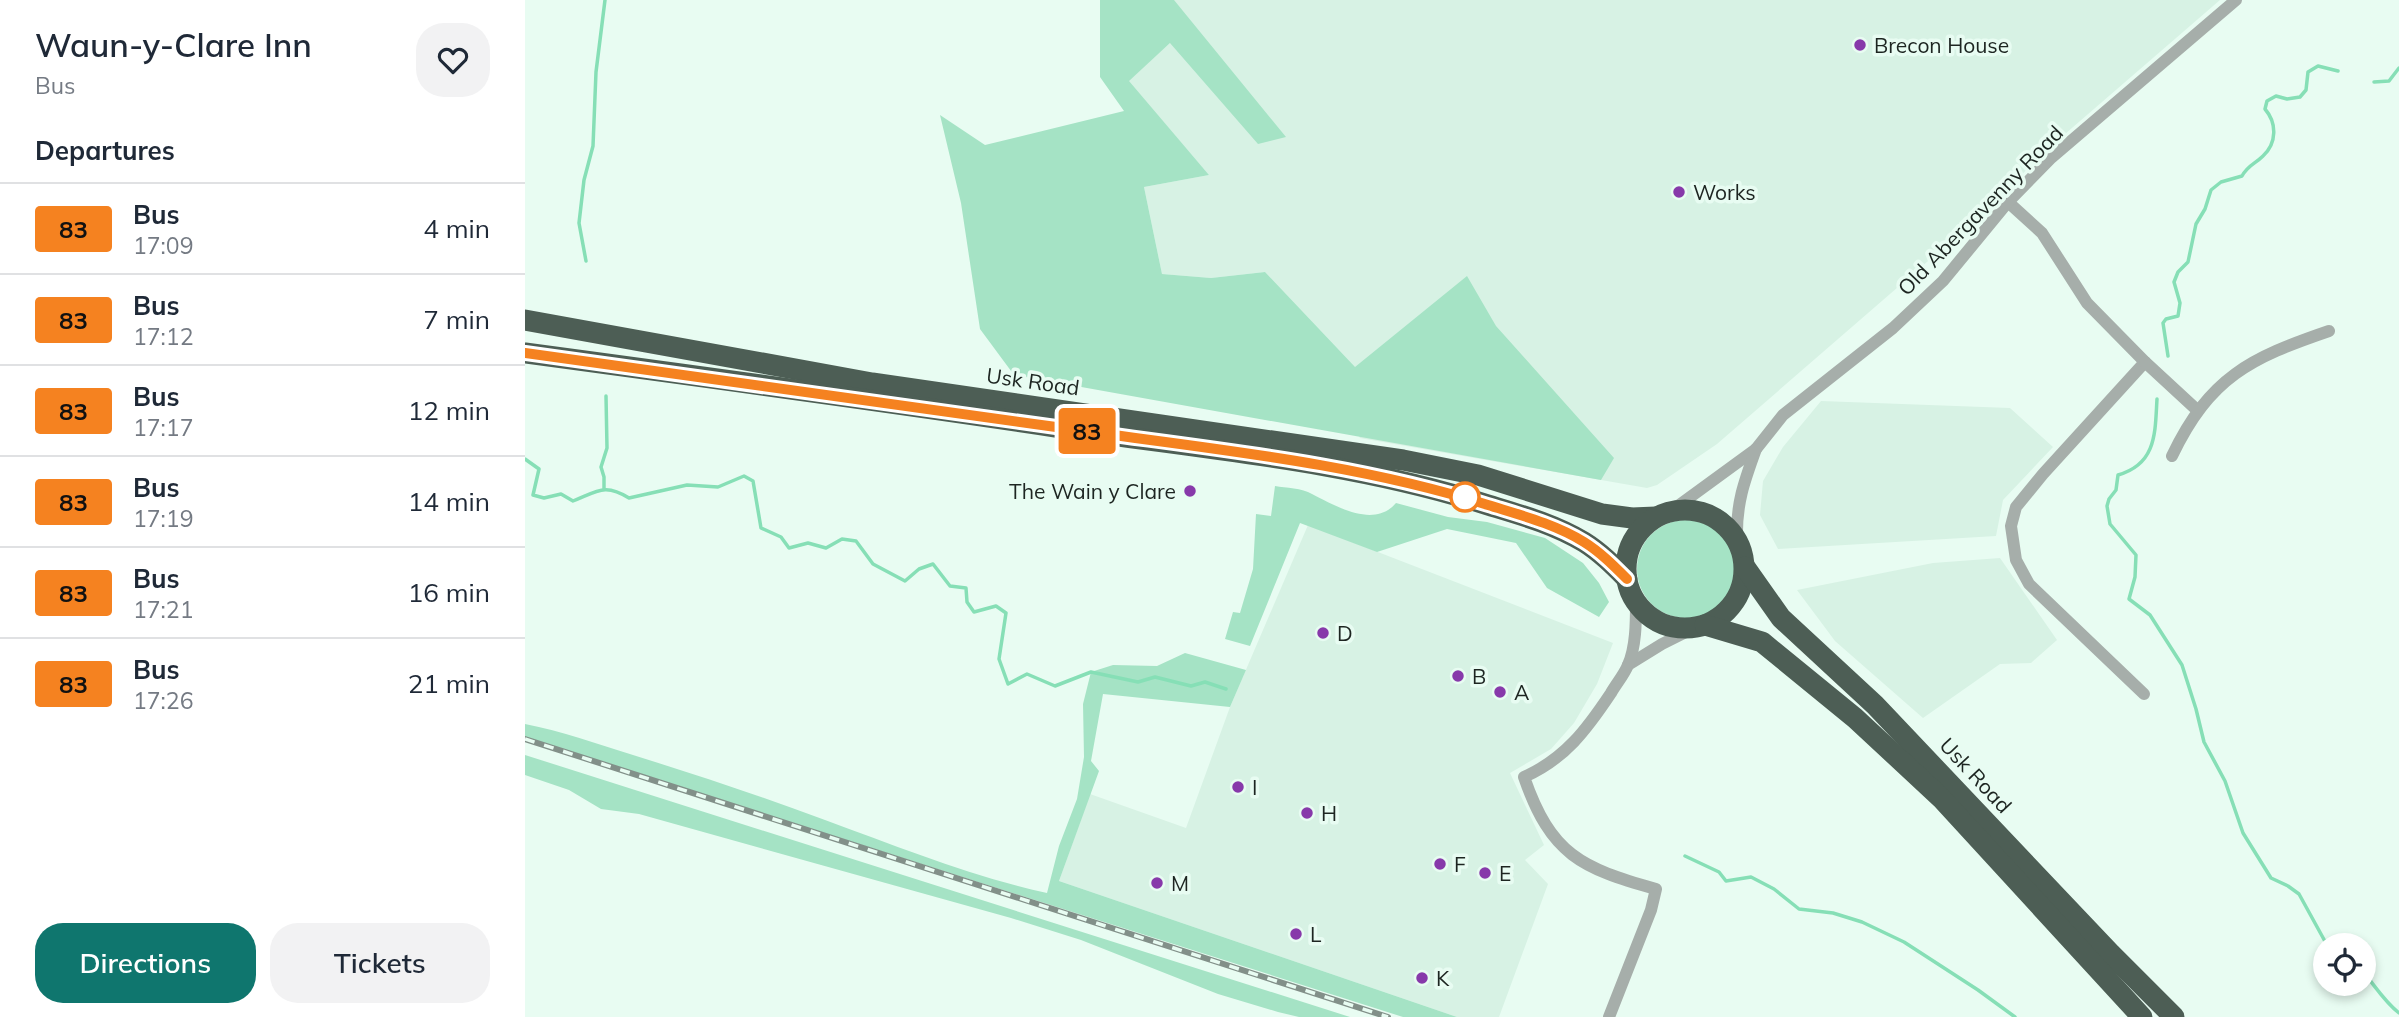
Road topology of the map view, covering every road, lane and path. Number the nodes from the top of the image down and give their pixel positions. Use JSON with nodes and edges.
{"nodes":[{"id":1,"x":2236,"y":0,"type":"edge"},
{"id":2,"x":2008,"y":202,"type":"junction"},
{"id":3,"x":525,"y":320,"type":"edge"},
{"id":4,"x":2329,"y":331,"type":"dead end"},
{"id":5,"x":525,"y":353,"type":"edge"},
{"id":6,"x":2145,"y":362,"type":"junction"},
{"id":7,"x":2197,"y":410,"type":"junction"},
{"id":8,"x":1756,"y":449,"type":"junction"},
{"id":9,"x":2172,"y":456,"type":"dead end"},
{"id":10,"x":1664,"y":514,"type":"junction"},
{"id":11,"x":1737,"y":539,"type":"junction"},
{"id":12,"x":1745,"y":567,"type":"junction"},
{"id":13,"x":1627,"y":579,"type":"junction"},
{"id":14,"x":1636,"y":601,"type":"junction"},
{"id":15,"x":1699,"y":626,"type":"junction"},
{"id":16,"x":1628,"y":665,"type":"junction"},
{"id":17,"x":2144,"y":694,"type":"dead end"},
{"id":18,"x":1609,"y":1017,"type":"edge"},
{"id":19,"x":2142,"y":1017,"type":"edge"},
{"id":20,"x":2174,"y":1017,"type":"edge"}],
"edges":[{"from":1,"to":2,"type":"street","name":"Old Abergavenny Road"},
{"from":2,"to":6,"type":"street"},
{"from":2,"to":8,"type":"street","name":"Old Abergavenny Road"},
{"from":3,"to":10,"type":"highway","name":"Usk Road"},
{"from":4,"to":7,"type":"street"},
{"from":5,"to":13,"type":"highway","name":"Usk Road"},
{"from":6,"to":7,"type":"street"},
{"from":6,"to":17,"type":"street"},
{"from":7,"to":9,"type":"street"},
{"from":8,"to":10,"type":"street"},
{"from":8,"to":11,"type":"street"},
{"from":10,"to":11,"type":"highway"},
{"from":10,"to":13,"type":"highway"},
{"from":11,"to":12,"type":"highway"},
{"from":12,"to":15,"type":"highway"},
{"from":12,"to":20,"type":"highway","name":"Usk Road"},
{"from":13,"to":14,"type":"highway"},
{"from":14,"to":15,"type":"highway"},
{"from":14,"to":16,"type":"street"},
{"from":15,"to":16,"type":"street"},
{"from":15,"to":19,"type":"highway","name":"Usk Road"},
{"from":16,"to":18,"type":"street"}]}
